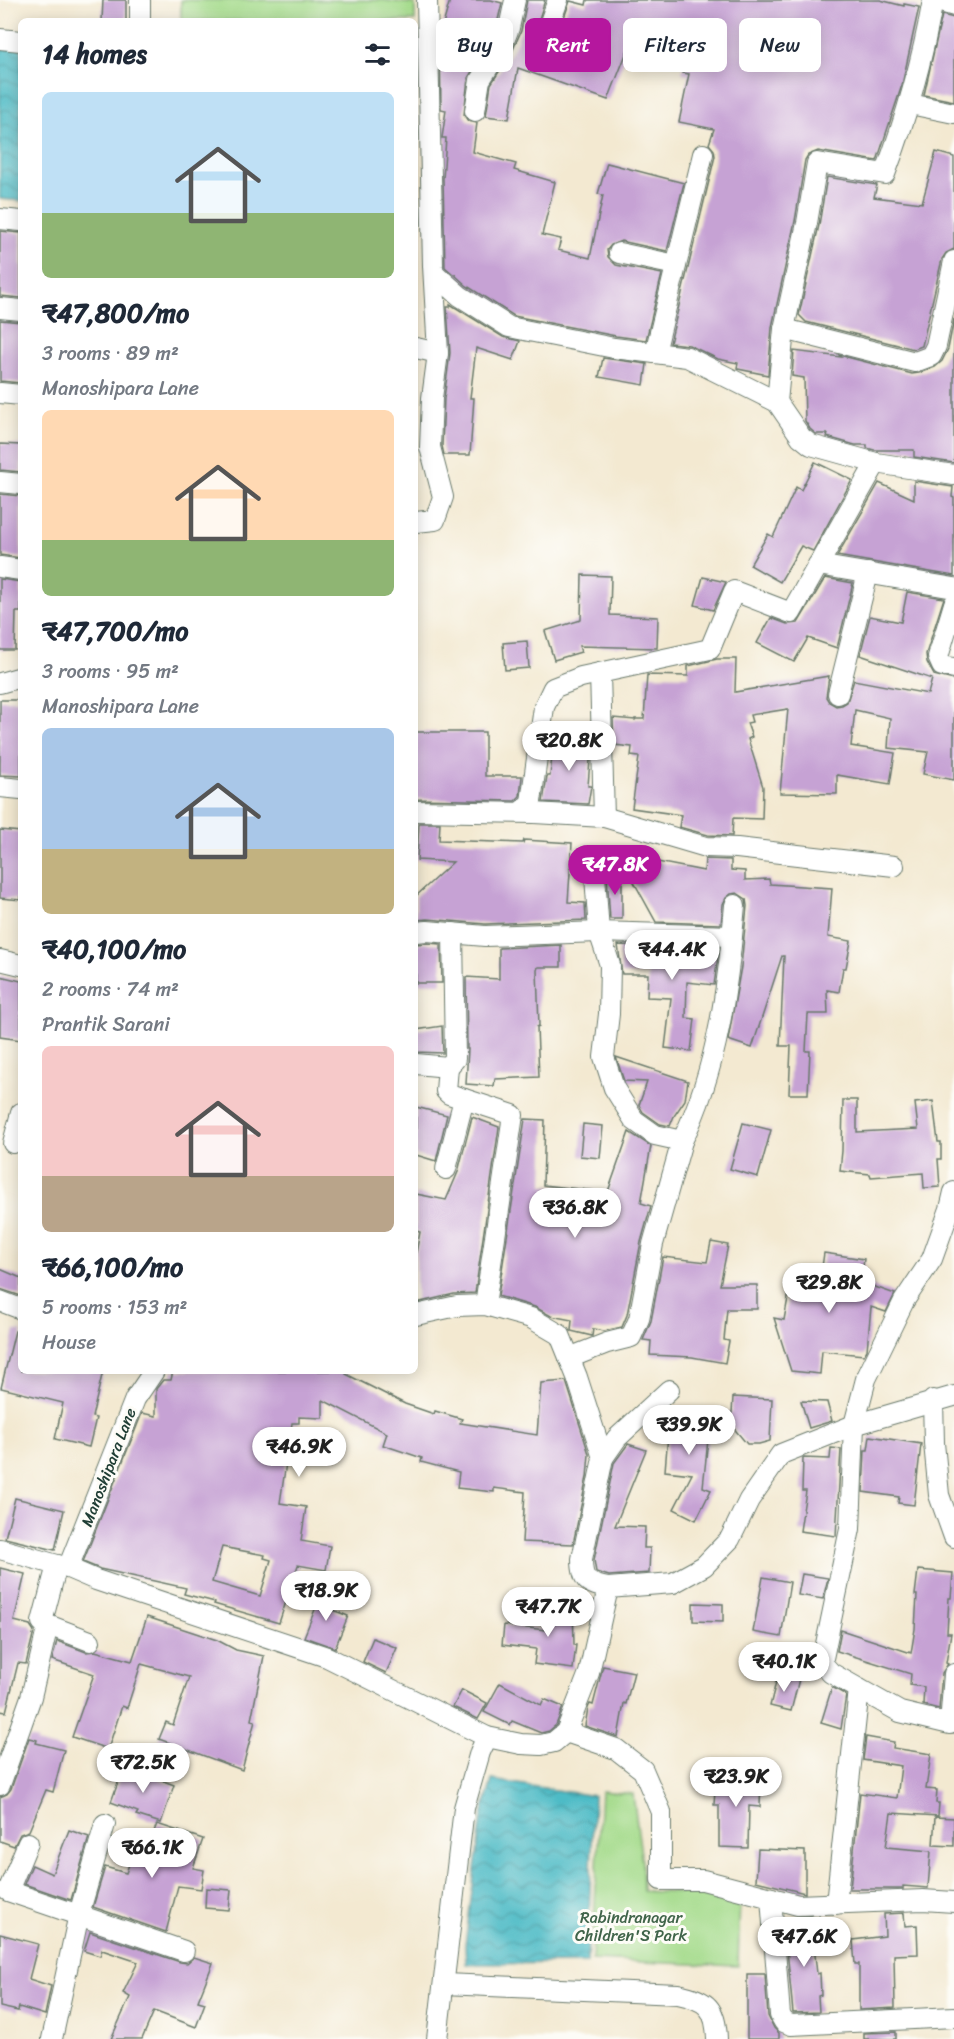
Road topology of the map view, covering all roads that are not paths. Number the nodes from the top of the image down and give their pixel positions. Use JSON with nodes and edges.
{"nodes":[{"id":1,"x":140,"y":0,"type":"edge"},
{"id":2,"x":427,"y":0,"type":"edge"},
{"id":3,"x":515,"y":0,"type":"edge"},
{"id":4,"x":558,"y":0,"type":"edge"},
{"id":5,"x":933,"y":0,"type":"edge"},
{"id":6,"x":954,"y":6,"type":"edge"},
{"id":7,"x":140,"y":18,"type":"edge"},
{"id":8,"x":552,"y":18,"type":"edge"},
{"id":9,"x":0,"y":39,"type":"edge"},
{"id":10,"x":18,"y":41,"type":"edge"},
{"id":11,"x":910,"y":104,"type":"junction"},
{"id":12,"x":475,"y":111,"type":"dead end"},
{"id":13,"x":954,"y":113,"type":"edge"},
{"id":14,"x":703,"y":154,"type":"dead end"},
{"id":15,"x":423,"y":169,"type":"edge"},
{"id":16,"x":0,"y":219,"type":"edge"},
{"id":17,"x":18,"y":221,"type":"edge"},
{"id":18,"x":619,"y":253,"type":"dead end"},
{"id":19,"x":954,"y":261,"type":"edge"},
{"id":20,"x":676,"y":265,"type":"junction"},
{"id":21,"x":428,"y":267,"type":"edge"},
{"id":22,"x":0,"y":308,"type":"edge"},
{"id":23,"x":18,"y":310,"type":"edge"},
{"id":24,"x":784,"y":329,"type":"junction"},
{"id":25,"x":418,"y":348,"type":"edge"},
{"id":26,"x":438,"y":352,"type":"junction"},
{"id":27,"x":655,"y":353,"type":"junction"},
{"id":28,"x":0,"y":393,"type":"edge"},
{"id":29,"x":18,"y":395,"type":"edge"},
{"id":30,"x":777,"y":402,"type":"junction"},
{"id":31,"x":423,"y":446,"type":"edge"},
{"id":32,"x":876,"y":463,"type":"junction"},
{"id":33,"x":954,"y":475,"type":"edge"},
{"id":34,"x":0,"y":482,"type":"edge"},
{"id":35,"x":18,"y":484,"type":"edge"},
{"id":36,"x":418,"y":522,"type":"edge"},
{"id":37,"x":818,"y":565,"type":"junction"},
{"id":38,"x":0,"y":567,"type":"edge"},
{"id":39,"x":18,"y":570,"type":"edge"},
{"id":40,"x":868,"y":573,"type":"junction"},
{"id":41,"x":954,"y":588,"type":"edge"},
{"id":42,"x":954,"y":604,"type":"edge"},
{"id":43,"x":954,"y":668,"type":"edge"},
{"id":44,"x":600,"y":673,"type":"junction"},
{"id":45,"x":18,"y":678,"type":"edge"},
{"id":46,"x":0,"y":683,"type":"edge"},
{"id":47,"x":838,"y":694,"type":"dead end"},
{"id":48,"x":0,"y":787,"type":"edge"},
{"id":49,"x":18,"y":789,"type":"edge"},
{"id":50,"x":418,"y":811,"type":"edge"},
{"id":51,"x":521,"y":812,"type":"junction"},
{"id":52,"x":604,"y":818,"type":"junction"},
{"id":53,"x":894,"y":866,"type":"dead end"},
{"id":54,"x":595,"y":876,"type":"dead end"},
{"id":55,"x":735,"y":905,"type":"dead end"},
{"id":56,"x":418,"y":932,"type":"edge"},
{"id":57,"x":599,"y":932,"type":"junction"},
{"id":58,"x":453,"y":933,"type":"junction"},
{"id":59,"x":732,"y":936,"type":"junction"},
{"id":60,"x":0,"y":960,"type":"edge"},
{"id":61,"x":18,"y":963,"type":"edge"},
{"id":62,"x":418,"y":1064,"type":"edge"},
{"id":63,"x":448,"y":1067,"type":"junction"},
{"id":64,"x":465,"y":1100,"type":"junction"},
{"id":65,"x":18,"y":1124,"type":"edge"},
{"id":66,"x":682,"y":1141,"type":"junction"},
{"id":67,"x":13,"y":1143,"type":"dead end"},
{"id":68,"x":446,"y":1169,"type":"dead end"},
{"id":69,"x":954,"y":1192,"type":"edge"},
{"id":70,"x":0,"y":1301,"type":"edge"},
{"id":71,"x":485,"y":1305,"type":"junction"},
{"id":72,"x":18,"y":1308,"type":"edge"},
{"id":73,"x":418,"y":1314,"type":"edge"},
{"id":74,"x":569,"y":1358,"type":"junction"},
{"id":75,"x":152,"y":1374,"type":"edge"},
{"id":76,"x":669,"y":1390,"type":"dead end"},
{"id":77,"x":954,"y":1396,"type":"edge"},
{"id":78,"x":933,"y":1400,"type":"junction"},
{"id":79,"x":854,"y":1425,"type":"junction"},
{"id":80,"x":603,"y":1458,"type":"junction"},
{"id":81,"x":954,"y":1537,"type":"edge"},
{"id":82,"x":0,"y":1549,"type":"edge"},
{"id":83,"x":63,"y":1566,"type":"junction"},
{"id":84,"x":608,"y":1588,"type":"junction"},
{"id":85,"x":48,"y":1625,"type":"junction"},
{"id":86,"x":90,"y":1641,"type":"dead end"},
{"id":87,"x":954,"y":1674,"type":"edge"},
{"id":88,"x":859,"y":1689,"type":"junction"},
{"id":89,"x":952,"y":1724,"type":"edge"},
{"id":90,"x":566,"y":1732,"type":"junction"},
{"id":91,"x":487,"y":1737,"type":"junction"},
{"id":92,"x":0,"y":1785,"type":"edge"},
{"id":93,"x":105,"y":1824,"type":"dead end"},
{"id":94,"x":28,"y":1843,"type":"dead end"},
{"id":95,"x":771,"y":1898,"type":"junction"},
{"id":96,"x":954,"y":1902,"type":"edge"},
{"id":97,"x":836,"y":1904,"type":"junction"},
{"id":98,"x":79,"y":1914,"type":"junction"},
{"id":99,"x":184,"y":1951,"type":"dead end"},
{"id":100,"x":444,"y":1984,"type":"junction"},
{"id":101,"x":954,"y":2017,"type":"edge"},
{"id":102,"x":52,"y":2039,"type":"edge"},
{"id":103,"x":437,"y":2039,"type":"edge"},
{"id":104,"x":717,"y":2039,"type":"edge"}],
"edges":[{"from":1,"to":7,"type":"street"},
{"from":2,"to":15,"type":"street"},
{"from":3,"to":12,"type":"street"},
{"from":4,"to":8,"type":"street"},
{"from":5,"to":6,"type":"street"},
{"from":5,"to":11,"type":"street"},
{"from":9,"to":10,"type":"street"},
{"from":11,"to":13,"type":"street"},
{"from":11,"to":24,"type":"street"},
{"from":14,"to":20,"type":"street"},
{"from":15,"to":21,"type":"street"},
{"from":16,"to":17,"type":"street"},
{"from":18,"to":20,"type":"street"},
{"from":19,"to":24,"type":"street"},
{"from":20,"to":27,"type":"street"},
{"from":21,"to":26,"type":"street"},
{"from":21,"to":27,"type":"street"},
{"from":22,"to":23,"type":"street"},
{"from":24,"to":30,"type":"street"},
{"from":25,"to":26,"type":"street"},
{"from":26,"to":31,"type":"street"},
{"from":27,"to":30,"type":"street"},
{"from":28,"to":29,"type":"street"},
{"from":30,"to":32,"type":"street"},
{"from":31,"to":36,"type":"street"},
{"from":32,"to":33,"type":"street"},
{"from":32,"to":37,"type":"street"},
{"from":34,"to":35,"type":"street"},
{"from":37,"to":40,"type":"street"},
{"from":37,"to":44,"type":"street"},
{"from":38,"to":39,"type":"street"},
{"from":40,"to":41,"type":"street"},
{"from":40,"to":47,"type":"street"},
{"from":42,"to":43,"type":"street"},
{"from":44,"to":51,"type":"street"},
{"from":44,"to":52,"type":"street"},
{"from":45,"to":46,"type":"street"},
{"from":48,"to":49,"type":"street"},
{"from":50,"to":51,"type":"street"},
{"from":51,"to":52,"type":"street"},
{"from":52,"to":53,"type":"street"},
{"from":54,"to":57,"type":"street"},
{"from":55,"to":59,"type":"street"},
{"from":56,"to":58,"type":"street"},
{"from":57,"to":58,"type":"street"},
{"from":57,"to":59,"type":"street"},
{"from":57,"to":66,"type":"street"},
{"from":58,"to":63,"type":"street"},
{"from":59,"to":66,"type":"street"},
{"from":60,"to":61,"type":"street"},
{"from":62,"to":63,"type":"street"},
{"from":63,"to":64,"type":"street"},
{"from":64,"to":68,"type":"street"},
{"from":64,"to":71,"type":"street"},
{"from":65,"to":67,"type":"street"},
{"from":66,"to":74,"type":"street"},
{"from":69,"to":79,"type":"street"},
{"from":70,"to":72,"type":"street"},
{"from":71,"to":73,"type":"street"},
{"from":71,"to":74,"type":"street"},
{"from":74,"to":80,"type":"street"},
{"from":75,"to":83,"type":"street","name":"Manoshipara Lane"},
{"from":76,"to":80,"type":"street"},
{"from":77,"to":78,"type":"street"},
{"from":78,"to":79,"type":"street"},
{"from":78,"to":81,"type":"street"},
{"from":79,"to":84,"type":"street"},
{"from":79,"to":88,"type":"street"},
{"from":80,"to":84,"type":"street"},
{"from":82,"to":83,"type":"street"},
{"from":83,"to":85,"type":"street","name":"Manoshipara Lane"},
{"from":83,"to":91,"type":"street"},
{"from":84,"to":90,"type":"street"},
{"from":85,"to":86,"type":"street"},
{"from":85,"to":92,"type":"street"},
{"from":87,"to":89,"type":"street"},
{"from":88,"to":89,"type":"street"},
{"from":88,"to":97,"type":"street"},
{"from":90,"to":91,"type":"street"},
{"from":90,"to":95,"type":"street"},
{"from":91,"to":100,"type":"street"},
{"from":93,"to":98,"type":"street"},
{"from":94,"to":98,"type":"street"},
{"from":95,"to":97,"type":"street"},
{"from":95,"to":101,"type":"street"},
{"from":96,"to":97,"type":"street"},
{"from":98,"to":99,"type":"street"},
{"from":98,"to":102,"type":"street"},
{"from":100,"to":103,"type":"street"},
{"from":100,"to":104,"type":"street"}]}
